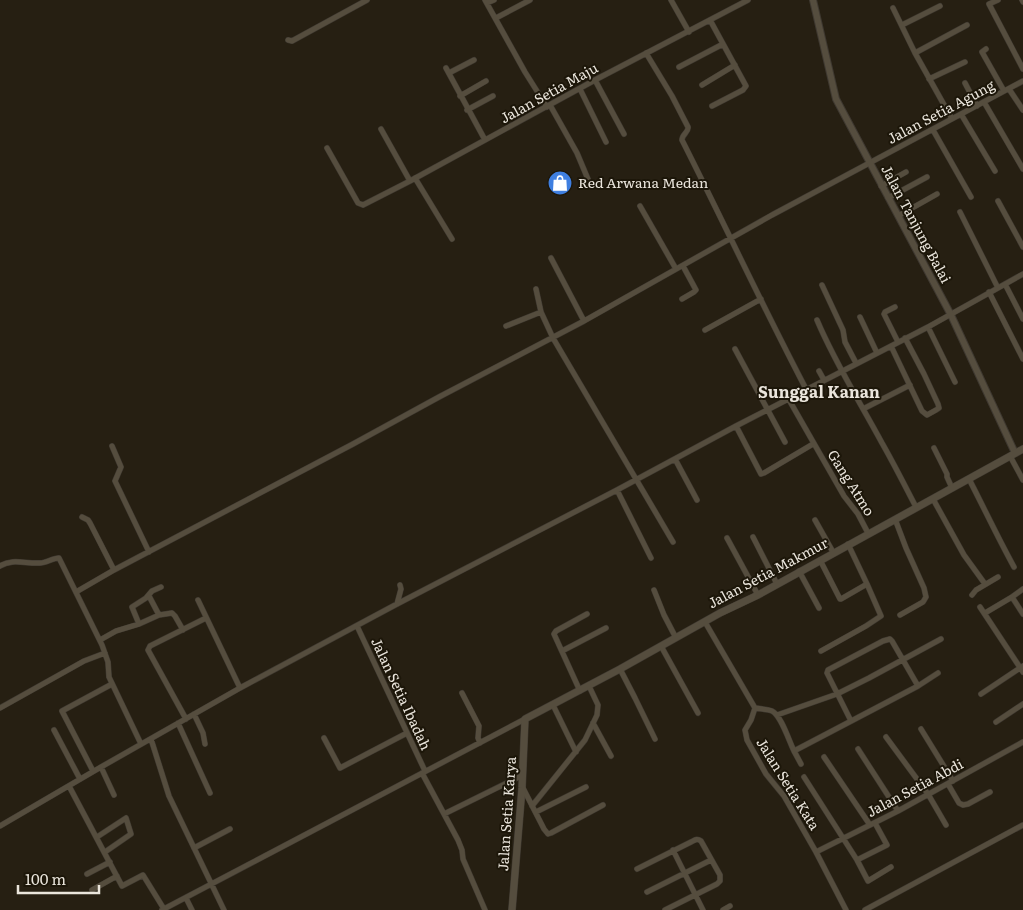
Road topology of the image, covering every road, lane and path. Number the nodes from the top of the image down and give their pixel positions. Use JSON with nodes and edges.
{"nodes":[{"id":1,"x":367,"y":0,"type":"edge"},
{"id":2,"x":494,"y":0,"type":"edge"},
{"id":3,"x":530,"y":0,"type":"edge"},
{"id":4,"x":671,"y":0,"type":"edge"},
{"id":5,"x":748,"y":0,"type":"edge"},
{"id":6,"x":813,"y":0,"type":"edge"},
{"id":7,"x":998,"y":0,"type":"edge"},
{"id":8,"x":486,"y":2,"type":"edge"},
{"id":9,"x":988,"y":2,"type":"edge"},
{"id":10,"x":940,"y":6,"type":"dead end"},
{"id":11,"x":893,"y":8,"type":"dead end"},
{"id":12,"x":496,"y":18,"type":"junction"},
{"id":13,"x":710,"y":20,"type":"junction"},
{"id":14,"x":902,"y":25,"type":"junction"},
{"id":15,"x":967,"y":25,"type":"dead end"},
{"id":16,"x":689,"y":32,"type":"junction"},
{"id":17,"x":288,"y":40,"type":"dead end"},
{"id":18,"x":723,"y":44,"type":"junction"},
{"id":19,"x":986,"y":48,"type":"dead end"},
{"id":20,"x":915,"y":52,"type":"junction"},
{"id":21,"x":646,"y":53,"type":"junction"},
{"id":22,"x":474,"y":60,"type":"dead end"},
{"id":23,"x":965,"y":62,"type":"dead end"},
{"id":24,"x":735,"y":65,"type":"junction"},
{"id":25,"x":679,"y":67,"type":"dead end"},
{"id":26,"x":1023,"y":68,"type":"edge"},
{"id":27,"x":929,"y":79,"type":"junction"},
{"id":28,"x":595,"y":80,"type":"junction"},
{"id":29,"x":1023,"y":80,"type":"edge"},
{"id":30,"x":486,"y":81,"type":"dead end"},
{"id":31,"x":965,"y":83,"type":"dead end"},
{"id":32,"x":702,"y":84,"type":"dead end"},
{"id":33,"x":580,"y":89,"type":"junction"},
{"id":34,"x":1007,"y":90,"type":"junction"},
{"id":35,"x":460,"y":96,"type":"junction"},
{"id":36,"x":493,"y":96,"type":"dead end"},
{"id":37,"x":984,"y":102,"type":"junction"},
{"id":38,"x":549,"y":106,"type":"junction"},
{"id":39,"x":712,"y":106,"type":"dead end"},
{"id":40,"x":976,"y":106,"type":"junction"},
{"id":41,"x":468,"y":110,"type":"junction"},
{"id":42,"x":1023,"y":110,"type":"edge"},
{"id":43,"x":961,"y":114,"type":"junction"},
{"id":44,"x":952,"y":119,"type":"junction"},
{"id":45,"x":381,"y":129,"type":"dead end"},
{"id":46,"x":933,"y":130,"type":"junction"},
{"id":47,"x":624,"y":134,"type":"dead end"},
{"id":48,"x":485,"y":140,"type":"junction"},
{"id":49,"x":606,"y":142,"type":"dead end"},
{"id":50,"x":327,"y":148,"type":"dead end"},
{"id":51,"x":870,"y":164,"type":"junction"},
{"id":52,"x":1023,"y":169,"type":"edge"},
{"id":53,"x":995,"y":171,"type":"dead end"},
{"id":54,"x":906,"y":172,"type":"dead end"},
{"id":55,"x":927,"y":177,"type":"dead end"},
{"id":56,"x":412,"y":180,"type":"junction"},
{"id":57,"x":590,"y":184,"type":"dead end"},
{"id":58,"x":882,"y":186,"type":"junction"},
{"id":59,"x":937,"y":194,"type":"dead end"},
{"id":60,"x":971,"y":196,"type":"dead end"},
{"id":61,"x":888,"y":198,"type":"junction"},
{"id":62,"x":998,"y":201,"type":"dead end"},
{"id":63,"x":640,"y":206,"type":"dead end"},
{"id":64,"x":960,"y":212,"type":"dead end"},
{"id":65,"x":898,"y":216,"type":"junction"},
{"id":66,"x":452,"y":239,"type":"dead end"},
{"id":67,"x":732,"y":239,"type":"junction"},
{"id":68,"x":1023,"y":247,"type":"edge"},
{"id":69,"x":551,"y":258,"type":"dead end"},
{"id":70,"x":683,"y":266,"type":"junction"},
{"id":71,"x":676,"y":269,"type":"junction"},
{"id":72,"x":1023,"y":274,"type":"edge"},
{"id":73,"x":1005,"y":284,"type":"junction"},
{"id":74,"x":822,"y":285,"type":"dead end"},
{"id":75,"x":998,"y":288,"type":"junction"},
{"id":76,"x":536,"y":289,"type":"dead end"},
{"id":77,"x":989,"y":292,"type":"junction"},
{"id":78,"x":682,"y":299,"type":"dead end"},
{"id":79,"x":761,"y":299,"type":"junction"},
{"id":80,"x":895,"y":307,"type":"dead end"},
{"id":81,"x":541,"y":312,"type":"junction"},
{"id":82,"x":951,"y":314,"type":"junction"},
{"id":83,"x":860,"y":316,"type":"dead end"},
{"id":84,"x":1023,"y":319,"type":"edge"},
{"id":85,"x":817,"y":320,"type":"dead end"},
{"id":86,"x":584,"y":321,"type":"junction"},
{"id":87,"x":506,"y":326,"type":"dead end"},
{"id":88,"x":928,"y":327,"type":"junction"},
{"id":89,"x":705,"y":330,"type":"dead end"},
{"id":90,"x":553,"y":338,"type":"junction"},
{"id":91,"x":905,"y":338,"type":"junction"},
{"id":92,"x":898,"y":342,"type":"junction"},
{"id":93,"x":891,"y":346,"type":"junction"},
{"id":94,"x":735,"y":349,"type":"dead end"},
{"id":95,"x":877,"y":353,"type":"junction"},
{"id":96,"x":1023,"y":358,"type":"edge"},
{"id":97,"x":856,"y":364,"type":"junction"},
{"id":98,"x":819,"y":371,"type":"dead end"},
{"id":99,"x":842,"y":371,"type":"junction"},
{"id":100,"x":824,"y":380,"type":"junction"},
{"id":101,"x":955,"y":382,"type":"dead end"},
{"id":102,"x":910,"y":384,"type":"junction"},
{"id":103,"x":806,"y":389,"type":"junction"},
{"id":104,"x":788,"y":398,"type":"junction"},
{"id":105,"x":863,"y":409,"type":"junction"},
{"id":106,"x":768,"y":410,"type":"junction"},
{"id":107,"x":736,"y":426,"type":"junction"},
{"id":108,"x":786,"y":442,"type":"dead end"},
{"id":109,"x":814,"y":444,"type":"junction"},
{"id":110,"x":112,"y":446,"type":"dead end"},
{"id":111,"x":934,"y":448,"type":"dead end"},
{"id":112,"x":1023,"y":449,"type":"edge"},
{"id":113,"x":1013,"y":455,"type":"junction"},
{"id":114,"x":675,"y":459,"type":"junction"},
{"id":115,"x":637,"y":479,"type":"junction"},
{"id":116,"x":969,"y":479,"type":"junction"},
{"id":117,"x":1023,"y":480,"type":"edge"},
{"id":118,"x":952,"y":488,"type":"junction"},
{"id":119,"x":616,"y":490,"type":"junction"},
{"id":120,"x":933,"y":499,"type":"junction"},
{"id":121,"x":696,"y":500,"type":"dead end"},
{"id":122,"x":916,"y":508,"type":"junction"},
{"id":123,"x":82,"y":517,"type":"dead end"},
{"id":124,"x":895,"y":519,"type":"junction"},
{"id":125,"x":815,"y":520,"type":"dead end"},
{"id":126,"x":868,"y":534,"type":"junction"},
{"id":127,"x":753,"y":537,"type":"dead end"},
{"id":128,"x":728,"y":538,"type":"dead end"},
{"id":129,"x":673,"y":542,"type":"dead end"},
{"id":130,"x":848,"y":544,"type":"junction"},
{"id":131,"x":149,"y":552,"type":"junction"},
{"id":132,"x":833,"y":552,"type":"junction"},
{"id":133,"x":651,"y":558,"type":"dead end"},
{"id":134,"x":820,"y":560,"type":"junction"},
{"id":135,"x":0,"y":566,"type":"edge"},
{"id":136,"x":1014,"y":566,"type":"dead end"},
{"id":137,"x":114,"y":570,"type":"junction"},
{"id":138,"x":799,"y":572,"type":"junction"},
{"id":139,"x":998,"y":577,"type":"dead end"},
{"id":140,"x":400,"y":584,"type":"dead end"},
{"id":141,"x":777,"y":584,"type":"junction"},
{"id":142,"x":867,"y":584,"type":"junction"},
{"id":143,"x":985,"y":584,"type":"junction"},
{"id":144,"x":161,"y":587,"type":"dead end"},
{"id":145,"x":1023,"y":589,"type":"edge"},
{"id":146,"x":654,"y":590,"type":"dead end"},
{"id":147,"x":76,"y":592,"type":"junction"},
{"id":148,"x":758,"y":595,"type":"junction"},
{"id":149,"x":972,"y":595,"type":"dead end"},
{"id":150,"x":149,"y":596,"type":"junction"},
{"id":151,"x":1012,"y":597,"type":"junction"},
{"id":152,"x":198,"y":600,"type":"dead end"},
{"id":153,"x":397,"y":604,"type":"junction"},
{"id":154,"x":980,"y":607,"type":"dead end"},
{"id":155,"x":819,"y":608,"type":"dead end"},
{"id":156,"x":985,"y":613,"type":"junction"},
{"id":157,"x":588,"y":614,"type":"dead end"},
{"id":158,"x":1023,"y":614,"type":"edge"},
{"id":159,"x":159,"y":615,"type":"junction"},
{"id":160,"x":900,"y":615,"type":"dead end"},
{"id":161,"x":206,"y":618,"type":"junction"},
{"id":162,"x":705,"y":622,"type":"junction"},
{"id":163,"x":139,"y":624,"type":"junction"},
{"id":164,"x":357,"y":626,"type":"junction"},
{"id":165,"x":606,"y":628,"type":"dead end"},
{"id":166,"x":183,"y":630,"type":"junction"},
{"id":167,"x":676,"y":638,"type":"junction"},
{"id":168,"x":941,"y":639,"type":"dead end"},
{"id":169,"x":100,"y":640,"type":"junction"},
{"id":170,"x":661,"y":646,"type":"junction"},
{"id":171,"x":562,"y":651,"type":"junction"},
{"id":172,"x":821,"y":651,"type":"dead end"},
{"id":173,"x":105,"y":653,"type":"junction"},
{"id":174,"x":903,"y":660,"type":"junction"},
{"id":175,"x":620,"y":669,"type":"junction"},
{"id":176,"x":1022,"y":669,"type":"edge"},
{"id":177,"x":938,"y":673,"type":"dead end"},
{"id":178,"x":112,"y":684,"type":"junction"},
{"id":179,"x":589,"y":686,"type":"junction"},
{"id":180,"x":918,"y":686,"type":"junction"},
{"id":181,"x":240,"y":688,"type":"junction"},
{"id":182,"x":580,"y":691,"type":"junction"},
{"id":183,"x":462,"y":693,"type":"dead end"},
{"id":184,"x":837,"y":694,"type":"junction"},
{"id":185,"x":981,"y":694,"type":"dead end"},
{"id":186,"x":1023,"y":704,"type":"edge"},
{"id":187,"x":553,"y":705,"type":"junction"},
{"id":188,"x":0,"y":708,"type":"edge"},
{"id":189,"x":755,"y":708,"type":"junction"},
{"id":190,"x":698,"y":713,"type":"dead end"},
{"id":191,"x":194,"y":714,"type":"junction"},
{"id":192,"x":777,"y":715,"type":"junction"},
{"id":193,"x":186,"y":718,"type":"junction"},
{"id":194,"x":525,"y":719,"type":"junction"},
{"id":195,"x":851,"y":721,"type":"junction"},
{"id":196,"x":996,"y":722,"type":"dead end"},
{"id":197,"x":178,"y":723,"type":"junction"},
{"id":198,"x":593,"y":723,"type":"junction"},
{"id":199,"x":921,"y":729,"type":"dead end"},
{"id":200,"x":54,"y":730,"type":"dead end"},
{"id":201,"x":407,"y":733,"type":"junction"},
{"id":202,"x":886,"y":737,"type":"dead end"},
{"id":203,"x":324,"y":738,"type":"dead end"},
{"id":204,"x":151,"y":739,"type":"junction"},
{"id":205,"x":655,"y":739,"type":"dead end"},
{"id":206,"x":480,"y":743,"type":"junction"},
{"id":207,"x":1023,"y":743,"type":"edge"},
{"id":208,"x":141,"y":744,"type":"junction"},
{"id":209,"x":205,"y":744,"type":"dead end"},
{"id":210,"x":858,"y":749,"type":"dead end"},
{"id":211,"x":794,"y":751,"type":"junction"},
{"id":212,"x":576,"y":752,"type":"junction"},
{"id":213,"x":611,"y":756,"type":"dead end"},
{"id":214,"x":824,"y":757,"type":"dead end"},
{"id":215,"x":800,"y":764,"type":"dead end"},
{"id":216,"x":101,"y":767,"type":"junction"},
{"id":217,"x":93,"y":771,"type":"junction"},
{"id":218,"x":424,"y":772,"type":"junction"},
{"id":219,"x":523,"y":775,"type":"junction"},
{"id":220,"x":804,"y":777,"type":"dead end"},
{"id":221,"x":80,"y":779,"type":"junction"},
{"id":222,"x":951,"y":782,"type":"junction"},
{"id":223,"x":69,"y":786,"type":"junction"},
{"id":224,"x":586,"y":787,"type":"dead end"},
{"id":225,"x":522,"y":788,"type":"junction"},
{"id":226,"x":990,"y":792,"type":"dead end"},
{"id":227,"x":210,"y":793,"type":"dead end"},
{"id":228,"x":928,"y":794,"type":"junction"},
{"id":229,"x":114,"y":796,"type":"dead end"},
{"id":230,"x":604,"y":805,"type":"dead end"},
{"id":231,"x":532,"y":806,"type":"junction"},
{"id":232,"x":898,"y":811,"type":"junction"},
{"id":233,"x":536,"y":812,"type":"junction"},
{"id":234,"x":444,"y":814,"type":"junction"},
{"id":235,"x":873,"y":824,"type":"junction"},
{"id":236,"x":946,"y":825,"type":"dead end"},
{"id":237,"x":1023,"y":825,"type":"edge"},
{"id":238,"x":0,"y":826,"type":"edge"},
{"id":239,"x":230,"y":829,"type":"dead end"},
{"id":240,"x":97,"y":837,"type":"junction"},
{"id":241,"x":844,"y":839,"type":"junction"},
{"id":242,"x":194,"y":848,"type":"junction"},
{"id":243,"x":673,"y":850,"type":"junction"},
{"id":244,"x":105,"y":852,"type":"junction"},
{"id":245,"x":816,"y":852,"type":"junction"},
{"id":246,"x":711,"y":860,"type":"junction"},
{"id":247,"x":857,"y":860,"type":"junction"},
{"id":248,"x":110,"y":862,"type":"junction"},
{"id":249,"x":891,"y":867,"type":"dead end"},
{"id":250,"x":637,"y":870,"type":"dead end"},
{"id":251,"x":684,"y":873,"type":"junction"},
{"id":252,"x":87,"y":874,"type":"dead end"},
{"id":253,"x":118,"y":876,"type":"junction"},
{"id":254,"x":868,"y":881,"type":"junction"},
{"id":255,"x":212,"y":884,"type":"junction"},
{"id":256,"x":871,"y":887,"type":"dead end"},
{"id":257,"x":92,"y":890,"type":"dead end"},
{"id":258,"x":647,"y":892,"type":"dead end"},
{"id":259,"x":696,"y":894,"type":"junction"},
{"id":260,"x":186,"y":898,"type":"junction"},
{"id":261,"x":730,"y":906,"type":"dead end"},
{"id":262,"x":511,"y":909,"type":"edge"},
{"id":263,"x":163,"y":910,"type":"edge"},
{"id":264,"x":192,"y":910,"type":"edge"},
{"id":265,"x":224,"y":910,"type":"edge"},
{"id":266,"x":485,"y":910,"type":"edge"},
{"id":267,"x":665,"y":910,"type":"edge"},
{"id":268,"x":703,"y":910,"type":"edge"},
{"id":269,"x":723,"y":910,"type":"edge"},
{"id":270,"x":846,"y":910,"type":"edge"},
{"id":271,"x":865,"y":910,"type":"edge"}],
"edges":[{"from":1,"to":17,"type":"street"},
{"from":2,"to":8,"type":"street"},
{"from":3,"to":12,"type":"street"},
{"from":4,"to":16,"type":"street"},
{"from":5,"to":13,"type":"street","name":"Jalan Setia Maju"},
{"from":6,"to":51,"type":"street","name":"Jalan Tanjung Balai"},
{"from":7,"to":9,"type":"street"},
{"from":8,"to":12,"type":"street"},
{"from":9,"to":26,"type":"street"},
{"from":10,"to":14,"type":"street"},
{"from":11,"to":14,"type":"street"},
{"from":12,"to":38,"type":"street"},
{"from":13,"to":16,"type":"street","name":"Jalan Setia Maju"},
{"from":13,"to":18,"type":"street"},
{"from":14,"to":20,"type":"street"},
{"from":15,"to":20,"type":"street"},
{"from":16,"to":21,"type":"street","name":"Jalan Setia Maju"},
{"from":18,"to":24,"type":"street"},
{"from":18,"to":25,"type":"street"},
{"from":19,"to":34,"type":"street"},
{"from":20,"to":27,"type":"street"},
{"from":21,"to":28,"type":"street","name":"Jalan Setia Maju"},
{"from":21,"to":67,"type":"street"},
{"from":22,"to":35,"type":"street"},
{"from":23,"to":27,"type":"street"},
{"from":24,"to":32,"type":"street"},
{"from":24,"to":39,"type":"street"},
{"from":27,"to":44,"type":"street"},
{"from":28,"to":33,"type":"street","name":"Jalan Setia Maju"},
{"from":28,"to":47,"type":"street"},
{"from":29,"to":34,"type":"street","name":"Jalan Setia Agung"},
{"from":30,"to":35,"type":"street"},
{"from":31,"to":40,"type":"street"},
{"from":33,"to":38,"type":"street","name":"Jalan Setia Maju"},
{"from":33,"to":49,"type":"street"},
{"from":34,"to":37,"type":"street","name":"Jalan Setia Agung"},
{"from":34,"to":42,"type":"street"},
{"from":35,"to":41,"type":"street"},
{"from":36,"to":41,"type":"street"},
{"from":37,"to":40,"type":"street","name":"Jalan Setia Agung"},
{"from":37,"to":52,"type":"street"},
{"from":38,"to":48,"type":"street","name":"Jalan Setia Maju"},
{"from":38,"to":57,"type":"street"},
{"from":40,"to":43,"type":"street","name":"Jalan Setia Agung"},
{"from":41,"to":48,"type":"street"},
{"from":43,"to":44,"type":"street","name":"Jalan Setia Agung"},
{"from":43,"to":53,"type":"street"},
{"from":44,"to":46,"type":"street","name":"Jalan Setia Agung"},
{"from":45,"to":56,"type":"street"},
{"from":46,"to":51,"type":"street","name":"Jalan Setia Agung"},
{"from":46,"to":60,"type":"street"},
{"from":48,"to":56,"type":"street","name":"Jalan Setia Maju"},
{"from":50,"to":56,"type":"street","name":"Jalan Setia Maju"},
{"from":51,"to":58,"type":"street","name":"Jalan Tanjung Balai"},
{"from":51,"to":67,"type":"street","name":"Jalan Setia Agung"},
{"from":54,"to":58,"type":"street"},
{"from":55,"to":61,"type":"street"},
{"from":56,"to":66,"type":"street"},
{"from":58,"to":61,"type":"street","name":"Jalan Tanjung Balai"},
{"from":59,"to":65,"type":"street"},
{"from":61,"to":65,"type":"street","name":"Jalan Tanjung Balai"},
{"from":62,"to":68,"type":"street"},
{"from":63,"to":71,"type":"street"},
{"from":64,"to":75,"type":"street"},
{"from":65,"to":82,"type":"street","name":"Jalan Tanjung Balai"},
{"from":67,"to":70,"type":"street","name":"Jalan Setia Agung"},
{"from":67,"to":79,"type":"street"},
{"from":69,"to":86,"type":"street"},
{"from":70,"to":71,"type":"street","name":"Jalan Setia Agung"},
{"from":70,"to":78,"type":"street"},
{"from":71,"to":86,"type":"street","name":"Jalan Setia Agung"},
{"from":72,"to":73,"type":"street"},
{"from":73,"to":75,"type":"street"},
{"from":73,"to":84,"type":"street"},
{"from":74,"to":97,"type":"street"},
{"from":75,"to":77,"type":"street"},
{"from":76,"to":81,"type":"street"},
{"from":77,"to":82,"type":"street"},
{"from":77,"to":96,"type":"street"},
{"from":79,"to":89,"type":"street"},
{"from":79,"to":103,"type":"street"},
{"from":80,"to":92,"type":"street"},
{"from":81,"to":87,"type":"street"},
{"from":81,"to":90,"type":"street"},
{"from":82,"to":88,"type":"street"},
{"from":82,"to":113,"type":"street","name":"Jalan Tanjung Balai"},
{"from":83,"to":95,"type":"street"},
{"from":85,"to":99,"type":"street"},
{"from":86,"to":90,"type":"street","name":"Jalan Setia Agung"},
{"from":88,"to":91,"type":"street"},
{"from":88,"to":101,"type":"street"},
{"from":90,"to":115,"type":"street"},
{"from":90,"to":131,"type":"street","name":"Jalan Setia Agung"},
{"from":91,"to":92,"type":"street"},
{"from":91,"to":102,"type":"street"},
{"from":92,"to":93,"type":"street"},
{"from":93,"to":95,"type":"street"},
{"from":93,"to":102,"type":"street"},
{"from":94,"to":106,"type":"street"},
{"from":95,"to":97,"type":"street"},
{"from":97,"to":99,"type":"street"},
{"from":98,"to":100,"type":"street"},
{"from":99,"to":100,"type":"street"},
{"from":99,"to":105,"type":"street"},
{"from":100,"to":103,"type":"street"},
{"from":102,"to":105,"type":"street"},
{"from":103,"to":104,"type":"street"},
{"from":104,"to":106,"type":"street"},
{"from":104,"to":109,"type":"street","name":"Gang Atmo"},
{"from":105,"to":122,"type":"street"},
{"from":106,"to":107,"type":"street"},
{"from":106,"to":108,"type":"street"},
{"from":107,"to":109,"type":"street"},
{"from":107,"to":114,"type":"street"},
{"from":109,"to":126,"type":"street","name":"Gang Atmo"},
{"from":110,"to":131,"type":"street"},
{"from":111,"to":118,"type":"street"},
{"from":112,"to":113,"type":"main road","name":"Jalan Setia Makmur"},
{"from":113,"to":116,"type":"main road","name":"Jalan Setia Makmur"},
{"from":113,"to":117,"type":"street"},
{"from":114,"to":115,"type":"street"},
{"from":114,"to":121,"type":"street"},
{"from":115,"to":119,"type":"street"},
{"from":115,"to":129,"type":"street"},
{"from":116,"to":118,"type":"main road","name":"Jalan Setia Makmur"},
{"from":116,"to":136,"type":"street"},
{"from":118,"to":120,"type":"main road","name":"Jalan Setia Makmur"},
{"from":119,"to":133,"type":"street"},
{"from":119,"to":153,"type":"street"},
{"from":120,"to":122,"type":"main road","name":"Jalan Setia Makmur"},
{"from":120,"to":143,"type":"street"},
{"from":122,"to":124,"type":"main road","name":"Jalan Setia Makmur"},
{"from":123,"to":137,"type":"street"},
{"from":124,"to":126,"type":"main road","name":"Jalan Setia Makmur"},
{"from":124,"to":160,"type":"street"},
{"from":125,"to":132,"type":"street"},
{"from":126,"to":130,"type":"main road","name":"Jalan Setia Makmur"},
{"from":127,"to":141,"type":"street"},
{"from":128,"to":148,"type":"street"},
{"from":130,"to":132,"type":"main road","name":"Jalan Setia Makmur"},
{"from":130,"to":142,"type":"street"},
{"from":131,"to":137,"type":"street","name":"Jalan Setia Agung"},
{"from":132,"to":134,"type":"main road","name":"Jalan Setia Makmur"},
{"from":134,"to":138,"type":"main road","name":"Jalan Setia Makmur"},
{"from":134,"to":142,"type":"street"},
{"from":135,"to":147,"type":"street"},
{"from":137,"to":147,"type":"street","name":"Jalan Setia Agung"},
{"from":138,"to":141,"type":"main road","name":"Jalan Setia Makmur"},
{"from":138,"to":155,"type":"street"},
{"from":139,"to":143,"type":"street"},
{"from":140,"to":153,"type":"street"},
{"from":141,"to":148,"type":"main road","name":"Jalan Setia Makmur"},
{"from":142,"to":172,"type":"street"},
{"from":143,"to":149,"type":"street"},
{"from":144,"to":150,"type":"street"},
{"from":145,"to":151,"type":"street"},
{"from":146,"to":167,"type":"street"},
{"from":147,"to":169,"type":"street"},
{"from":148,"to":162,"type":"main road","name":"Jalan Setia Makmur"},
{"from":150,"to":159,"type":"street"},
{"from":150,"to":163,"type":"street"},
{"from":151,"to":156,"type":"street"},
{"from":151,"to":158,"type":"street"},
{"from":152,"to":161,"type":"street"},
{"from":153,"to":164,"type":"street"},
{"from":154,"to":156,"type":"street"},
{"from":156,"to":176,"type":"street"},
{"from":157,"to":171,"type":"street"},
{"from":159,"to":163,"type":"street"},
{"from":159,"to":166,"type":"street"},
{"from":161,"to":166,"type":"street"},
{"from":161,"to":181,"type":"street"},
{"from":162,"to":167,"type":"main road","name":"Jalan Setia Makmur"},
{"from":162,"to":189,"type":"street"},
{"from":163,"to":169,"type":"street"},
{"from":164,"to":181,"type":"street"},
{"from":164,"to":201,"type":"street","name":"Jalan Setia Ibadah"},
{"from":165,"to":171,"type":"street"},
{"from":166,"to":193,"type":"street"},
{"from":167,"to":170,"type":"main road","name":"Jalan Setia Makmur"},
{"from":168,"to":174,"type":"street"},
{"from":169,"to":173,"type":"street"},
{"from":170,"to":175,"type":"main road","name":"Jalan Setia Makmur"},
{"from":170,"to":190,"type":"street"},
{"from":171,"to":182,"type":"street"},
{"from":173,"to":178,"type":"street"},
{"from":173,"to":188,"type":"street"},
{"from":174,"to":180,"type":"street"},
{"from":174,"to":184,"type":"street"},
{"from":174,"to":184,"type":"street"},
{"from":175,"to":179,"type":"main road","name":"Jalan Setia Makmur"},
{"from":175,"to":205,"type":"street"},
{"from":176,"to":185,"type":"street"},
{"from":177,"to":180,"type":"street"},
{"from":178,"to":208,"type":"street"},
{"from":178,"to":217,"type":"street"},
{"from":179,"to":182,"type":"main road","name":"Jalan Setia Makmur"},
{"from":179,"to":198,"type":"street"},
{"from":180,"to":195,"type":"street"},
{"from":181,"to":191,"type":"street"},
{"from":182,"to":187,"type":"main road","name":"Jalan Setia Makmur"},
{"from":183,"to":206,"type":"street"},
{"from":184,"to":192,"type":"street"},
{"from":184,"to":195,"type":"street"},
{"from":186,"to":196,"type":"street"},
{"from":187,"to":194,"type":"main road","name":"Jalan Setia Makmur"},
{"from":187,"to":212,"type":"street"},
{"from":189,"to":192,"type":"street"},
{"from":189,"to":245,"type":"street","name":"Jalan Setia Kata"},
{"from":191,"to":193,"type":"street"},
{"from":191,"to":209,"type":"street"},
{"from":192,"to":211,"type":"street"},
{"from":193,"to":197,"type":"street"},
{"from":194,"to":206,"type":"street"},
{"from":194,"to":219,"type":"main road","name":"Jalan Setia Karya"},
{"from":195,"to":211,"type":"street"},
{"from":197,"to":204,"type":"street"},
{"from":197,"to":227,"type":"street"},
{"from":198,"to":212,"type":"street"},
{"from":198,"to":213,"type":"street"},
{"from":199,"to":222,"type":"street"},
{"from":200,"to":221,"type":"street"},
{"from":201,"to":203,"type":"street"},
{"from":201,"to":218,"type":"street","name":"Jalan Setia Ibadah"},
{"from":202,"to":228,"type":"street"},
{"from":204,"to":208,"type":"street"},
{"from":204,"to":242,"type":"street"},
{"from":206,"to":218,"type":"street"},
{"from":207,"to":222,"type":"street","name":"Jalan Setia Abdi"},
{"from":208,"to":216,"type":"street"},
{"from":210,"to":232,"type":"street"},
{"from":211,"to":215,"type":"street"},
{"from":212,"to":231,"type":"street"},
{"from":214,"to":235,"type":"street"},
{"from":216,"to":217,"type":"street"},
{"from":216,"to":229,"type":"street"},
{"from":217,"to":221,"type":"street"},
{"from":218,"to":234,"type":"street","name":"Jalan Setia Ibadah"},
{"from":218,"to":255,"type":"street"},
{"from":219,"to":225,"type":"main road","name":"Jalan Setia Karya"},
{"from":219,"to":234,"type":"street"},
{"from":220,"to":241,"type":"street"},
{"from":221,"to":223,"type":"street"},
{"from":222,"to":226,"type":"street"},
{"from":222,"to":228,"type":"street","name":"Jalan Setia Abdi"},
{"from":223,"to":238,"type":"street"},
{"from":223,"to":240,"type":"street"},
{"from":224,"to":233,"type":"street"},
{"from":225,"to":231,"type":"street"},
{"from":225,"to":262,"type":"main road","name":"Jalan Setia Karya"},
{"from":228,"to":232,"type":"street","name":"Jalan Setia Abdi"},
{"from":228,"to":236,"type":"street"},
{"from":230,"to":233,"type":"street"},
{"from":231,"to":233,"type":"street"},
{"from":232,"to":235,"type":"street","name":"Jalan Setia Abdi"},
{"from":234,"to":266,"type":"street","name":"Jalan Setia Ibadah"},
{"from":235,"to":241,"type":"street","name":"Jalan Setia Abdi"},
{"from":235,"to":247,"type":"street"},
{"from":237,"to":271,"type":"street"},
{"from":239,"to":242,"type":"street"},
{"from":240,"to":244,"type":"street"},
{"from":240,"to":244,"type":"street"},
{"from":241,"to":245,"type":"street","name":"Jalan Setia Abdi"},
{"from":241,"to":247,"type":"street"},
{"from":242,"to":255,"type":"street"},
{"from":243,"to":246,"type":"street"},
{"from":243,"to":250,"type":"street"},
{"from":243,"to":251,"type":"street"},
{"from":244,"to":248,"type":"street"},
{"from":245,"to":270,"type":"street","name":"Jalan Setia Kata"},
{"from":246,"to":251,"type":"street"},
{"from":246,"to":259,"type":"street"},
{"from":247,"to":254,"type":"street"},
{"from":248,"to":252,"type":"street"},
{"from":248,"to":253,"type":"street"},
{"from":249,"to":254,"type":"street"},
{"from":251,"to":258,"type":"street"},
{"from":251,"to":259,"type":"street"},
{"from":253,"to":257,"type":"street"},
{"from":253,"to":263,"type":"street"},
{"from":254,"to":256,"type":"street"},
{"from":255,"to":260,"type":"street"},
{"from":255,"to":265,"type":"street"},
{"from":259,"to":267,"type":"street"},
{"from":259,"to":268,"type":"street"},
{"from":260,"to":263,"type":"street"},
{"from":260,"to":264,"type":"street"},
{"from":261,"to":269,"type":"street"}]}
